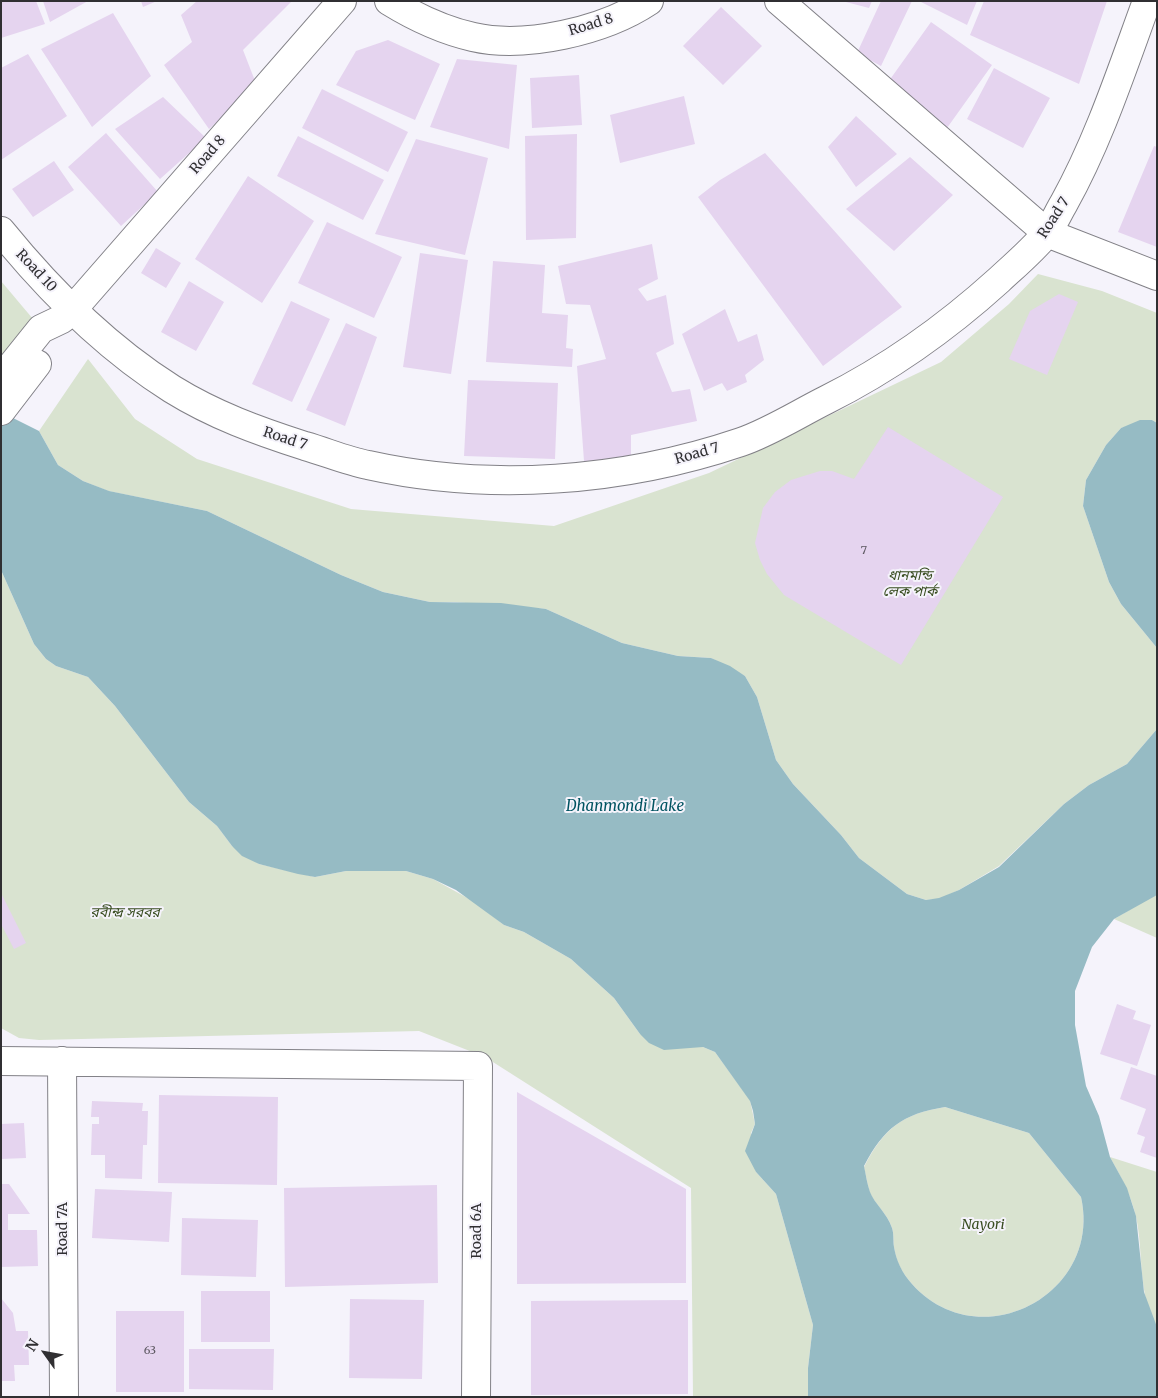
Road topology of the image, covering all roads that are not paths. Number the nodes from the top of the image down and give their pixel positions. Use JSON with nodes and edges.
{"nodes":[{"id":1,"x":342,"y":1,"type":"edge"},
{"id":2,"x":388,"y":1,"type":"edge"},
{"id":3,"x":649,"y":1,"type":"edge"},
{"id":4,"x":779,"y":1,"type":"edge"},
{"id":5,"x":1147,"y":1,"type":"edge"},
{"id":6,"x":1,"y":231,"type":"edge"},
{"id":7,"x":1047,"y":233,"type":"junction"},
{"id":8,"x":1157,"y":276,"type":"edge"},
{"id":9,"x":57,"y":325,"type":"junction"},
{"id":10,"x":1,"y":379,"type":"edge"},
{"id":11,"x":1,"y":411,"type":"edge"},
{"id":12,"x":1,"y":1060,"type":"edge"},
{"id":13,"x":62,"y":1061,"type":"junction"},
{"id":14,"x":64,"y":1397,"type":"edge"},
{"id":15,"x":476,"y":1397,"type":"edge"}],
"edges":[{"from":1,"to":9,"type":"street","name":"Road 8"},
{"from":2,"to":3,"type":"street","name":"Road 8"},
{"from":4,"to":7,"type":"street"},
{"from":5,"to":7,"type":"street","name":"Road 7"},
{"from":6,"to":9,"type":"street","name":"Road 10"},
{"from":7,"to":8,"type":"street"},
{"from":7,"to":9,"type":"street","name":"Road 7"},
{"from":9,"to":10,"type":"street"},
{"from":9,"to":11,"type":"street"},
{"from":12,"to":13,"type":"street"},
{"from":13,"to":14,"type":"street","name":"Road 7A"},
{"from":13,"to":15,"type":"street","name":"Road 6A"}]}
